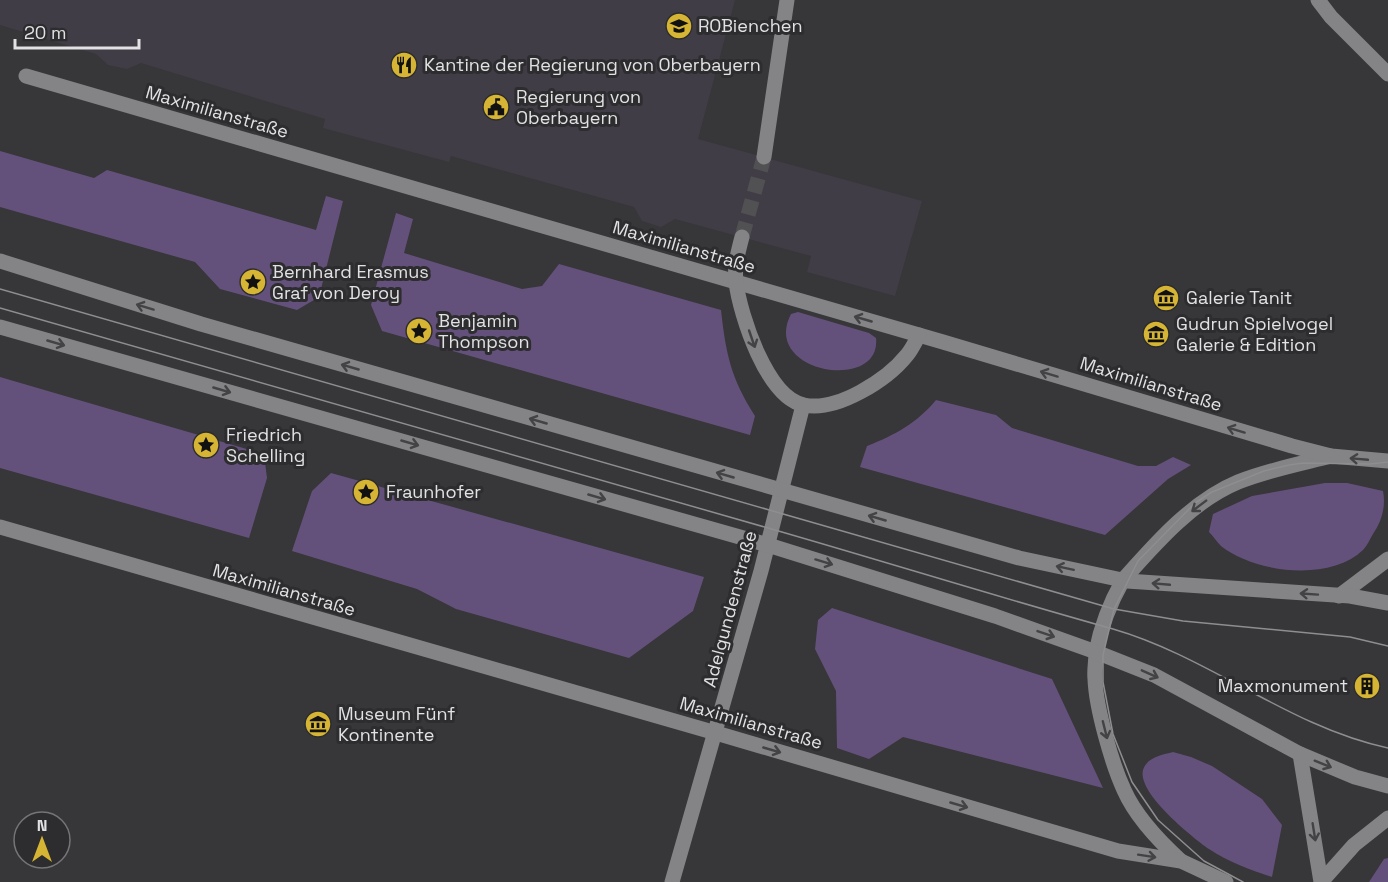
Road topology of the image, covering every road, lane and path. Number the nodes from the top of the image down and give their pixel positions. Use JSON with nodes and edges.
{"nodes":[{"id":1,"x":787,"y":0,"type":"edge"},
{"id":2,"x":1318,"y":0,"type":"edge"},
{"id":3,"x":1388,"y":74,"type":"edge"},
{"id":4,"x":26,"y":76,"type":"dead end"},
{"id":5,"x":764,"y":157,"type":"tunnel mouth"},
{"id":6,"x":742,"y":237,"type":"tunnel mouth"},
{"id":7,"x":0,"y":261,"type":"edge"},
{"id":8,"x":736,"y":282,"type":"junction"},
{"id":9,"x":0,"y":327,"type":"edge"},
{"id":10,"x":919,"y":335,"type":"junction"},
{"id":11,"x":802,"y":405,"type":"junction"},
{"id":12,"x":1331,"y":456,"type":"junction"},
{"id":13,"x":1388,"y":461,"type":"edge"},
{"id":14,"x":781,"y":491,"type":"junction"},
{"id":15,"x":0,"y":527,"type":"edge"},
{"id":16,"x":768,"y":545,"type":"junction"},
{"id":17,"x":1388,"y":559,"type":"edge"},
{"id":18,"x":1123,"y":580,"type":"junction"},
{"id":19,"x":1339,"y":596,"type":"junction"},
{"id":20,"x":1388,"y":603,"type":"edge"},
{"id":21,"x":1096,"y":652,"type":"junction"},
{"id":22,"x":716,"y":733,"type":"junction"},
{"id":23,"x":1300,"y":754,"type":"junction"},
{"id":24,"x":1388,"y":786,"type":"edge"},
{"id":25,"x":1388,"y":818,"type":"edge"},
{"id":26,"x":1181,"y":861,"type":"junction"},
{"id":27,"x":1321,"y":881,"type":"edge"},
{"id":28,"x":672,"y":882,"type":"edge"},
{"id":29,"x":1226,"y":882,"type":"edge"}],
"edges":[{"from":1,"to":5,"type":"street"},
{"from":2,"to":3,"type":"street"},
{"from":4,"to":8,"type":"street","name":"Maximilianstraße"},
{"from":6,"to":8,"type":"street"},
{"from":14,"to":7,"type":"street","one_way":true},
{"from":10,"to":8,"type":"street","name":"Maximilianstraße","one_way":true},
{"from":8,"to":11,"type":"street","one_way":true},
{"from":9,"to":16,"type":"street","one_way":true},
{"from":10,"to":11,"type":"street"},
{"from":12,"to":10,"type":"street","name":"Maximilianstraße","one_way":true},
{"from":11,"to":14,"type":"street","name":"Adelgundenstraße"},
{"from":13,"to":12,"type":"street","name":"Maximilianstraße","one_way":true},
{"from":12,"to":18,"type":"street","name":"Maximilianstraße","one_way":true},
{"from":14,"to":16,"type":"street","name":"Adelgundenstraße"},
{"from":18,"to":14,"type":"street","one_way":true},
{"from":15,"to":22,"type":"street","name":"Maximilianstraße"},
{"from":16,"to":21,"type":"street","one_way":true},
{"from":16,"to":22,"type":"street","name":"Adelgundenstraße"},
{"from":17,"to":19,"type":"street"},
{"from":19,"to":18,"type":"street","one_way":true},
{"from":18,"to":21,"type":"street","name":"Maximilianstraße"},
{"from":19,"to":20,"type":"street"},
{"from":21,"to":23,"type":"street","one_way":true},
{"from":21,"to":26,"type":"street","name":"Maximilianstraße","one_way":true},
{"from":22,"to":26,"type":"street","name":"Maximilianstraße","one_way":true},
{"from":22,"to":28,"type":"street","name":"Adelgundenstraße"},
{"from":23,"to":24,"type":"street","one_way":true},
{"from":23,"to":27,"type":"street","one_way":true},
{"from":25,"to":27,"type":"street"},
{"from":26,"to":29,"type":"street","name":"Maximilianstraße"}]}
